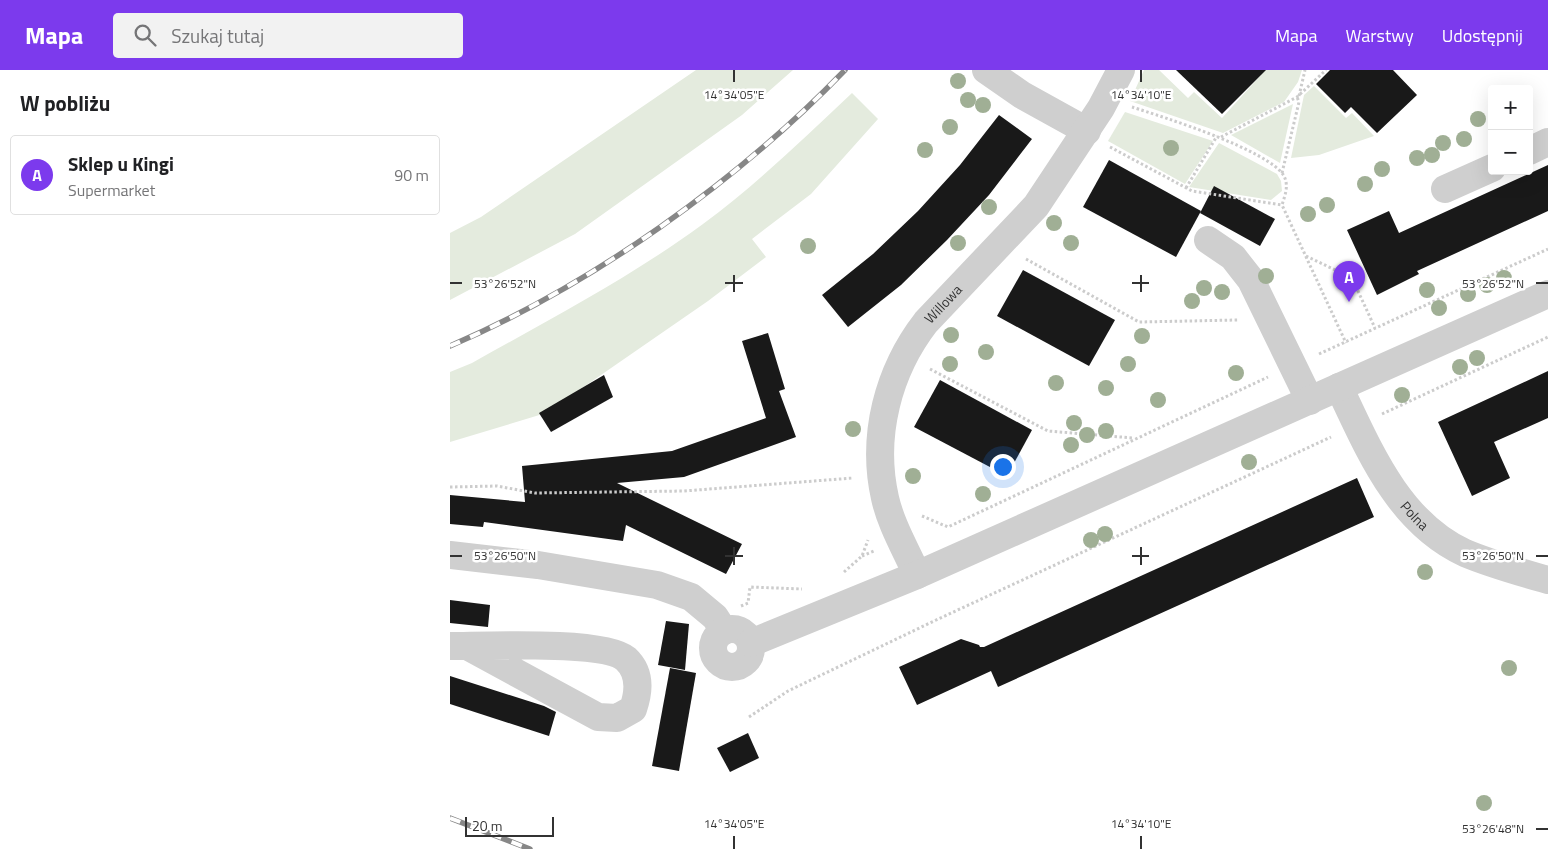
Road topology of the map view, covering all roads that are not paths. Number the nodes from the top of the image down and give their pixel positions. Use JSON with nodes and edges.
{"nodes":[{"id":1,"x":986,"y":70,"type":"edge"},
{"id":2,"x":1121,"y":70,"type":"edge"},
{"id":3,"x":1086,"y":131,"type":"junction"},
{"id":4,"x":1548,"y":142,"type":"edge"},
{"id":5,"x":1533,"y":149,"type":"edge"},
{"id":6,"x":1488,"y":170,"type":"edge"},
{"id":7,"x":1445,"y":189,"type":"dead end"},
{"id":8,"x":1208,"y":240,"type":"dead end"},
{"id":9,"x":1548,"y":294,"type":"edge"},
{"id":10,"x":1339,"y":387,"type":"junction"},
{"id":11,"x":1310,"y":401,"type":"junction"},
{"id":12,"x":450,"y":555,"type":"edge"},
{"id":13,"x":917,"y":575,"type":"junction"},
{"id":14,"x":1548,"y":580,"type":"edge"},
{"id":15,"x":458,"y":646,"type":"edge"}],
"edges":[{"from":1,"to":3,"type":"street"},
{"from":2,"to":3,"type":"street","name":"Willowa"},
{"from":3,"to":13,"type":"street","name":"Willowa"},
{"from":4,"to":5,"type":"street"},
{"from":6,"to":7,"type":"street"},
{"from":8,"to":11,"type":"street"},
{"from":9,"to":10,"type":"street"},
{"from":10,"to":11,"type":"street"},
{"from":10,"to":14,"type":"street","name":"Polna"},
{"from":11,"to":13,"type":"street"},
{"from":12,"to":13,"type":"street"},
{"from":15,"to":15,"type":"street"}]}
